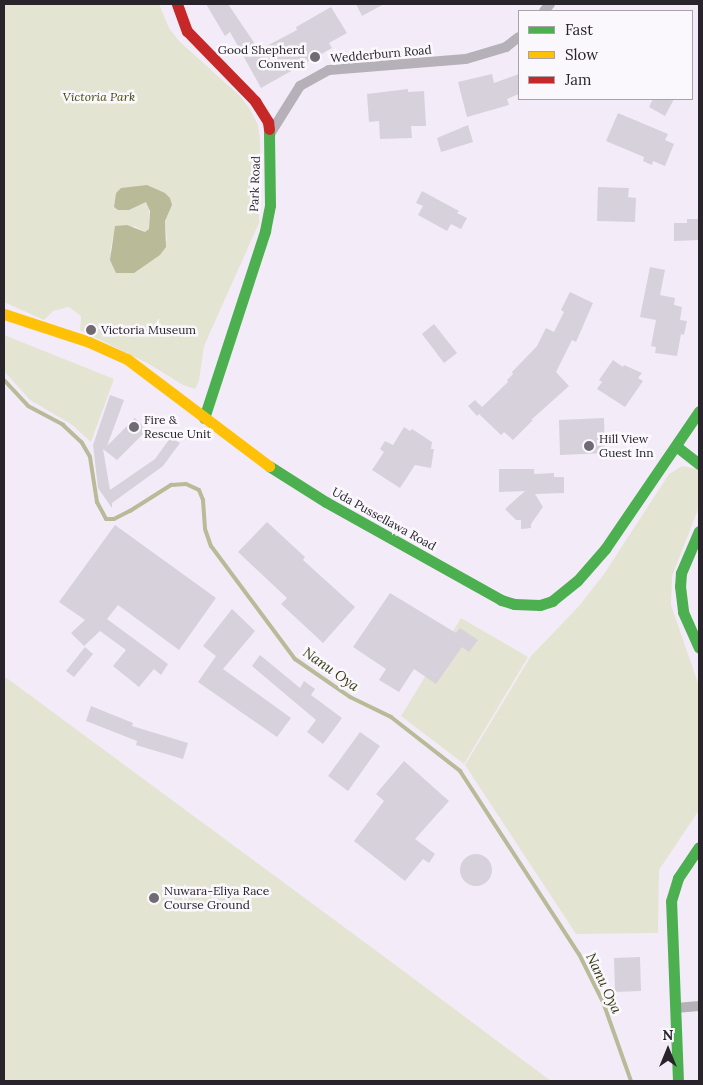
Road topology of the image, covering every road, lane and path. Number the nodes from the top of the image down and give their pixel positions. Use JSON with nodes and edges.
{"nodes":[{"id":1,"x":177,"y":4,"type":"edge"},
{"id":2,"x":518,"y":38,"type":"edge"},
{"id":3,"x":270,"y":134,"type":"junction"},
{"id":4,"x":4,"y":314,"type":"edge"},
{"id":5,"x":699,"y":411,"type":"edge"},
{"id":6,"x":204,"y":418,"type":"junction"},
{"id":7,"x":676,"y":446,"type":"junction"},
{"id":8,"x":699,"y":464,"type":"edge"},
{"id":9,"x":699,"y":530,"type":"edge"},
{"id":10,"x":699,"y":648,"type":"edge"},
{"id":11,"x":699,"y":847,"type":"edge"},
{"id":12,"x":699,"y":1006,"type":"edge"},
{"id":13,"x":676,"y":1008,"type":"junction"},
{"id":14,"x":678,"y":1081,"type":"edge"}],
"edges":[{"from":1,"to":3,"type":"main road","name":"Park Road"},
{"from":2,"to":3,"type":"street","name":"Wedderburn Road"},
{"from":3,"to":6,"type":"main road","name":"Park Road"},
{"from":4,"to":6,"type":"main road","name":"Uda Pussellawa Road"},
{"from":5,"to":7,"type":"main road","name":"Uda Pussellawa Road"},
{"from":6,"to":7,"type":"main road","name":"Uda Pussellawa Road"},
{"from":7,"to":8,"type":"main road"},
{"from":9,"to":10,"type":"main road"},
{"from":11,"to":13,"type":"main road"},
{"from":12,"to":13,"type":"street"},
{"from":13,"to":14,"type":"main road"}]}
